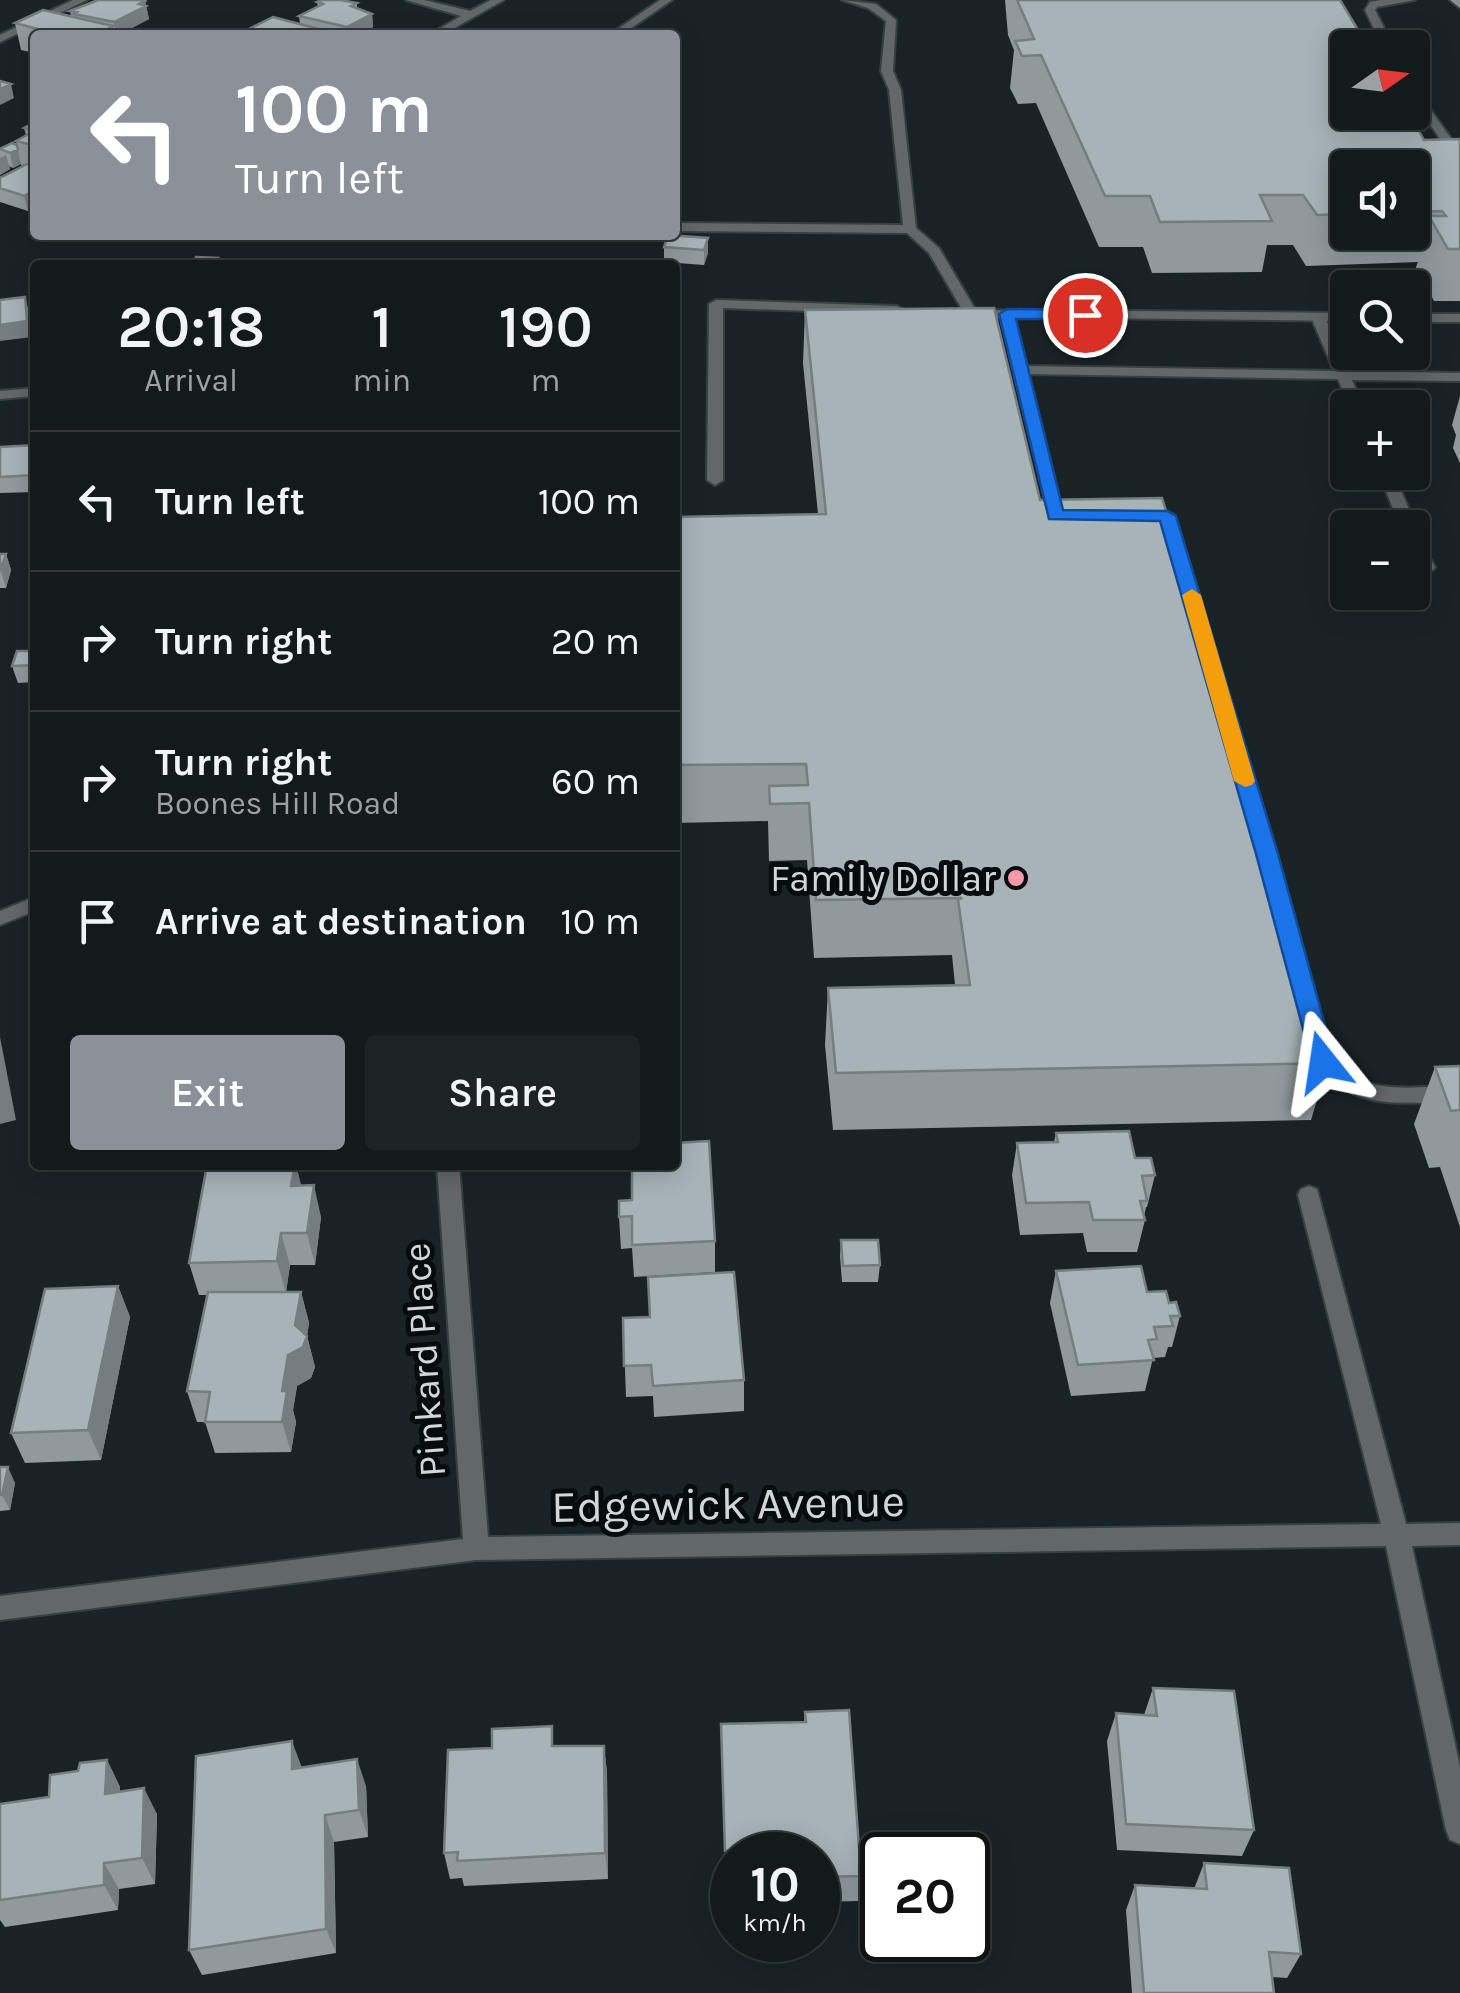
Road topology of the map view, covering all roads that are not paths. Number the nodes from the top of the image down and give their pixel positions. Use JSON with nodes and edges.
{"nodes":[{"id":1,"x":82,"y":0,"type":"edge"},
{"id":2,"x":411,"y":0,"type":"edge"},
{"id":3,"x":499,"y":0,"type":"edge"},
{"id":4,"x":667,"y":0,"type":"edge"},
{"id":5,"x":847,"y":0,"type":"edge"},
{"id":6,"x":1410,"y":0,"type":"edge"},
{"id":7,"x":471,"y":15,"type":"junction"},
{"id":8,"x":443,"y":30,"type":"edge"},
{"id":9,"x":622,"y":30,"type":"edge"},
{"id":10,"x":1380,"y":30,"type":"edge"},
{"id":11,"x":0,"y":38,"type":"edge"},
{"id":12,"x":1430,"y":115,"type":"edge"},
{"id":13,"x":1460,"y":160,"type":"edge"},
{"id":14,"x":680,"y":227,"type":"edge"},
{"id":15,"x":910,"y":229,"type":"junction"},
{"id":16,"x":912,"y":311,"type":"edge"},
{"id":17,"x":951,"y":312,"type":"edge"},
{"id":18,"x":970,"y":313,"type":"junction"},
{"id":19,"x":1007,"y":314,"type":"junction"},
{"id":20,"x":1318,"y":317,"type":"junction"},
{"id":21,"x":1330,"y":317,"type":"edge"},
{"id":22,"x":1430,"y":318,"type":"edge"},
{"id":23,"x":1460,"y":318,"type":"edge"},
{"id":24,"x":1020,"y":370,"type":"junction"},
{"id":25,"x":1344,"y":375,"type":"junction"},
{"id":26,"x":1460,"y":377,"type":"edge"},
{"id":27,"x":1350,"y":390,"type":"edge"},
{"id":28,"x":30,"y":392,"type":"edge"},
{"id":29,"x":0,"y":395,"type":"edge"},
{"id":30,"x":714,"y":480,"type":"dead end"},
{"id":31,"x":1074,"y":516,"type":"edge"},
{"id":32,"x":1130,"y":516,"type":"edge"},
{"id":33,"x":1198,"y":621,"type":"edge"},
{"id":34,"x":1213,"y":674,"type":"edge"},
{"id":35,"x":30,"y":906,"type":"edge"},
{"id":36,"x":0,"y":918,"type":"edge"},
{"id":37,"x":1297,"y":967,"type":"edge"},
{"id":38,"x":1313,"y":1024,"type":"edge"},
{"id":39,"x":1460,"y":1093,"type":"edge"},
{"id":40,"x":448,"y":1170,"type":"edge"},
{"id":41,"x":1309,"y":1195,"type":"dead end"},
{"id":42,"x":1460,"y":1534,"type":"edge"},
{"id":43,"x":1398,"y":1536,"type":"junction"},
{"id":44,"x":476,"y":1548,"type":"junction"},
{"id":45,"x":0,"y":1608,"type":"edge"},
{"id":46,"x":1460,"y":1830,"type":"edge"}],
"edges":[{"from":1,"to":11,"type":"street"},
{"from":2,"to":7,"type":"street"},
{"from":3,"to":7,"type":"street"},
{"from":4,"to":9,"type":"street"},
{"from":5,"to":15,"type":"street"},
{"from":6,"to":10,"type":"street"},
{"from":7,"to":8,"type":"street"},
{"from":12,"to":13,"type":"street"},
{"from":14,"to":15,"type":"street"},
{"from":15,"to":18,"type":"street"},
{"from":16,"to":30,"type":"street"},
{"from":17,"to":18,"type":"street"},
{"from":18,"to":19,"type":"street"},
{"from":19,"to":20,"type":"street"},
{"from":19,"to":24,"type":"street"},
{"from":20,"to":21,"type":"street"},
{"from":20,"to":25,"type":"street"},
{"from":22,"to":23,"type":"street"},
{"from":24,"to":25,"type":"street"},
{"from":24,"to":31,"type":"street"},
{"from":25,"to":26,"type":"street"},
{"from":25,"to":27,"type":"street"},
{"from":28,"to":29,"type":"street"},
{"from":32,"to":33,"type":"street"},
{"from":34,"to":37,"type":"street"},
{"from":35,"to":36,"type":"street"},
{"from":38,"to":39,"type":"street"},
{"from":40,"to":44,"type":"street","name":"Pinkard Place"},
{"from":41,"to":43,"type":"street"},
{"from":42,"to":43,"type":"street","name":"Edgewick Avenue"},
{"from":43,"to":44,"type":"street","name":"Edgewick Avenue"},
{"from":43,"to":46,"type":"street"},
{"from":44,"to":45,"type":"street","name":"Edgewick Avenue"}]}
